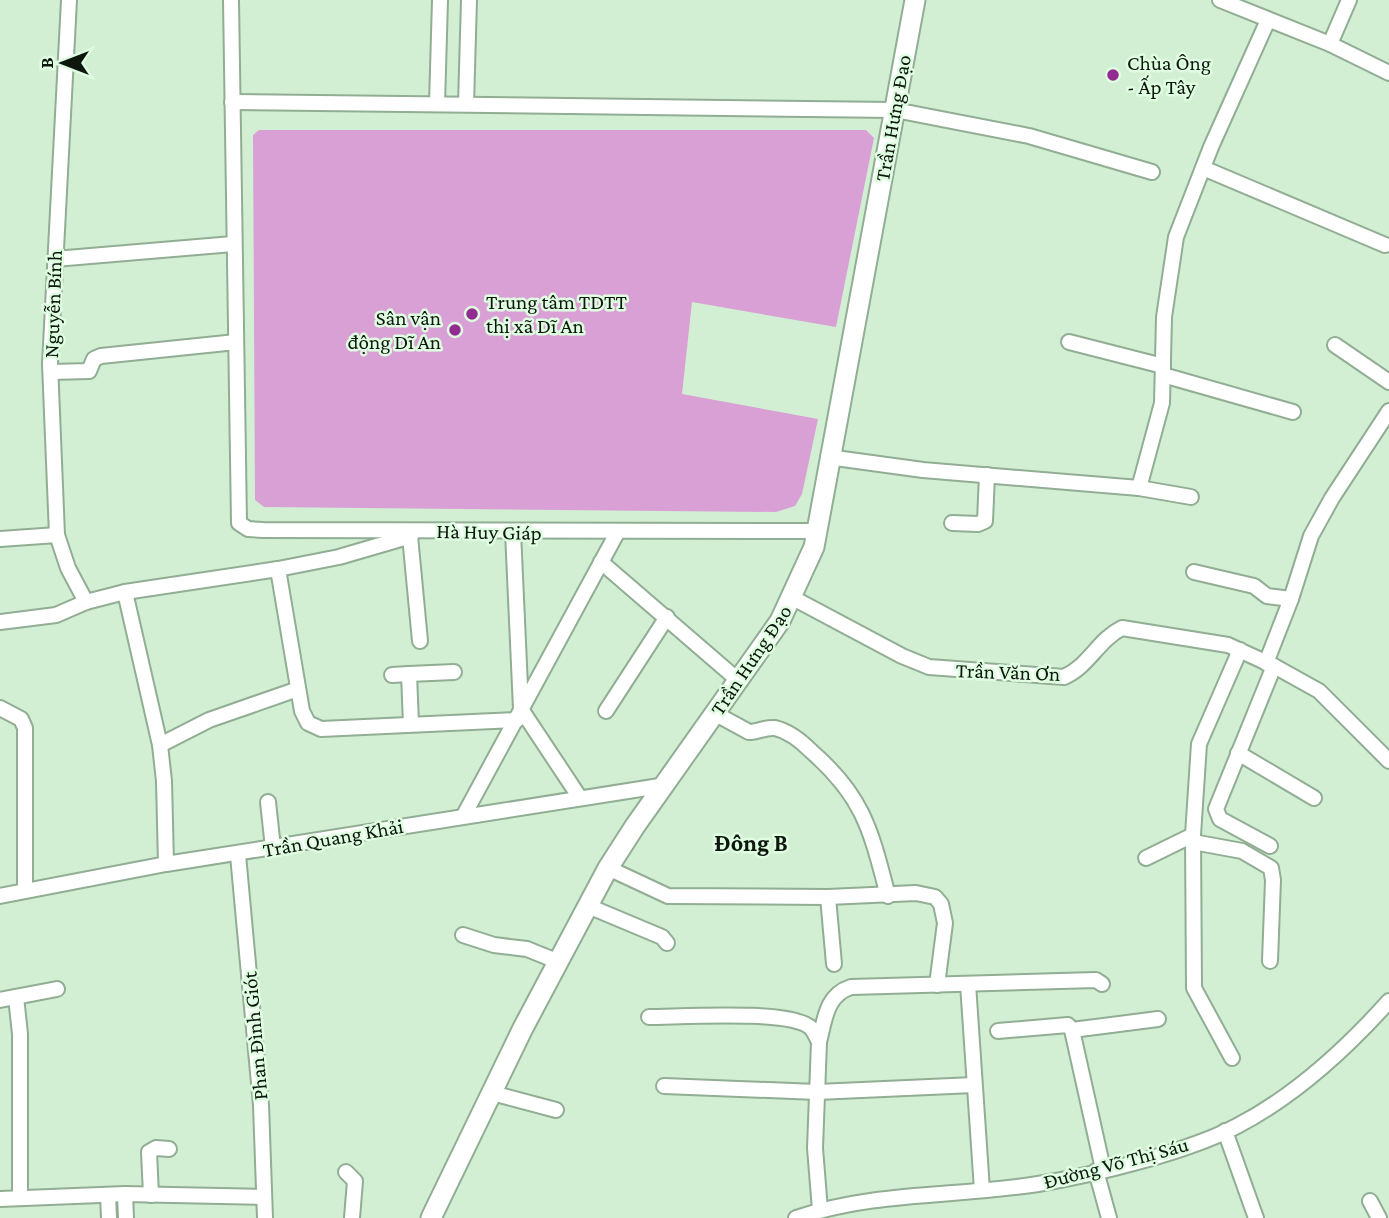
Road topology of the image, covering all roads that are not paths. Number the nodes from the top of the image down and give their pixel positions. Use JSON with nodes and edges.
{"nodes":[{"id":1,"x":69,"y":0,"type":"edge"},
{"id":2,"x":231,"y":0,"type":"edge"},
{"id":3,"x":440,"y":0,"type":"edge"},
{"id":4,"x":469,"y":0,"type":"edge"},
{"id":5,"x":915,"y":0,"type":"edge"},
{"id":6,"x":1220,"y":0,"type":"edge"},
{"id":7,"x":1349,"y":0,"type":"edge"},
{"id":8,"x":1268,"y":20,"type":"junction"},
{"id":9,"x":1330,"y":44,"type":"junction"},
{"id":10,"x":1389,"y":73,"type":"edge"},
{"id":11,"x":232,"y":102,"type":"junction"},
{"id":12,"x":437,"y":104,"type":"junction"},
{"id":13,"x":466,"y":104,"type":"junction"},
{"id":14,"x":895,"y":110,"type":"junction"},
{"id":15,"x":1203,"y":168,"type":"junction"},
{"id":16,"x":1152,"y":172,"type":"dead end"},
{"id":17,"x":233,"y":244,"type":"junction"},
{"id":18,"x":1385,"y":245,"type":"dead end"},
{"id":19,"x":55,"y":258,"type":"junction"},
{"id":20,"x":236,"y":342,"type":"junction"},
{"id":21,"x":1069,"y":342,"type":"dead end"},
{"id":22,"x":1335,"y":345,"type":"dead end"},
{"id":23,"x":1163,"y":371,"type":"junction"},
{"id":24,"x":51,"y":372,"type":"junction"},
{"id":25,"x":1389,"y":382,"type":"edge"},
{"id":26,"x":1389,"y":411,"type":"edge"},
{"id":27,"x":1293,"y":412,"type":"dead end"},
{"id":28,"x":828,"y":457,"type":"junction"},
{"id":29,"x":987,"y":475,"type":"junction"},
{"id":30,"x":1139,"y":488,"type":"junction"},
{"id":31,"x":1191,"y":497,"type":"dead end"},
{"id":32,"x":952,"y":523,"type":"dead end"},
{"id":33,"x":817,"y":531,"type":"junction"},
{"id":34,"x":513,"y":532,"type":"junction"},
{"id":35,"x":416,"y":533,"type":"junction"},
{"id":36,"x":617,"y":533,"type":"junction"},
{"id":37,"x":57,"y":536,"type":"junction"},
{"id":38,"x":0,"y":539,"type":"edge"},
{"id":39,"x":601,"y":562,"type":"junction"},
{"id":40,"x":278,"y":569,"type":"junction"},
{"id":41,"x":1194,"y":572,"type":"dead end"},
{"id":42,"x":125,"y":592,"type":"junction"},
{"id":43,"x":793,"y":598,"type":"junction"},
{"id":44,"x":1291,"y":599,"type":"junction"},
{"id":45,"x":86,"y":602,"type":"junction"},
{"id":46,"x":667,"y":617,"type":"junction"},
{"id":47,"x":0,"y":622,"type":"edge"},
{"id":48,"x":420,"y":641,"type":"dead end"},
{"id":49,"x":1240,"y":650,"type":"junction"},
{"id":50,"x":1270,"y":664,"type":"junction"},
{"id":51,"x":454,"y":672,"type":"dead end"},
{"id":52,"x":409,"y":674,"type":"junction"},
{"id":53,"x":392,"y":675,"type":"dead end"},
{"id":54,"x":739,"y":681,"type":"junction"},
{"id":55,"x":298,"y":689,"type":"junction"},
{"id":56,"x":0,"y":708,"type":"edge"},
{"id":57,"x":606,"y":711,"type":"dead end"},
{"id":58,"x":716,"y":714,"type":"junction"},
{"id":59,"x":519,"y":715,"type":"junction"},
{"id":60,"x":411,"y":724,"type":"junction"},
{"id":61,"x":160,"y":745,"type":"junction"},
{"id":62,"x":1238,"y":753,"type":"junction"},
{"id":63,"x":1389,"y":761,"type":"edge"},
{"id":64,"x":666,"y":785,"type":"junction"},
{"id":65,"x":580,"y":798,"type":"junction"},
{"id":66,"x":1314,"y":798,"type":"dead end"},
{"id":67,"x":268,"y":802,"type":"dead end"},
{"id":68,"x":464,"y":815,"type":"junction"},
{"id":69,"x":1193,"y":839,"type":"junction"},
{"id":70,"x":1270,"y":846,"type":"dead end"},
{"id":71,"x":273,"y":848,"type":"junction"},
{"id":72,"x":238,"y":855,"type":"junction"},
{"id":73,"x":1146,"y":859,"type":"dead end"},
{"id":74,"x":166,"y":864,"type":"junction"},
{"id":75,"x":608,"y":868,"type":"junction"},
{"id":76,"x":25,"y":890,"type":"junction"},
{"id":77,"x":0,"y":896,"type":"edge"},
{"id":78,"x":888,"y":896,"type":"junction"},
{"id":79,"x":828,"y":898,"type":"junction"},
{"id":80,"x":588,"y":906,"type":"junction"},
{"id":81,"x":463,"y":935,"type":"dead end"},
{"id":82,"x":667,"y":943,"type":"dead end"},
{"id":83,"x":1270,"y":961,"type":"dead end"},
{"id":84,"x":559,"y":962,"type":"junction"},
{"id":85,"x":834,"y":964,"type":"dead end"},
{"id":86,"x":968,"y":984,"type":"junction"},
{"id":87,"x":1102,"y":984,"type":"dead end"},
{"id":88,"x":937,"y":985,"type":"junction"},
{"id":89,"x":57,"y":989,"type":"dead end"},
{"id":90,"x":16,"y":997,"type":"junction"},
{"id":91,"x":0,"y":1000,"type":"edge"},
{"id":92,"x":1389,"y":1001,"type":"edge"},
{"id":93,"x":649,"y":1017,"type":"dead end"},
{"id":94,"x":1158,"y":1018,"type":"dead end"},
{"id":95,"x":1072,"y":1030,"type":"junction"},
{"id":96,"x":998,"y":1031,"type":"dead end"},
{"id":97,"x":819,"y":1042,"type":"junction"},
{"id":98,"x":1232,"y":1058,"type":"dead end"},
{"id":99,"x":974,"y":1085,"type":"junction"},
{"id":100,"x":664,"y":1086,"type":"dead end"},
{"id":101,"x":817,"y":1092,"type":"junction"},
{"id":102,"x":492,"y":1093,"type":"junction"},
{"id":103,"x":556,"y":1110,"type":"dead end"},
{"id":104,"x":1225,"y":1131,"type":"junction"},
{"id":105,"x":169,"y":1149,"type":"dead end"},
{"id":106,"x":1099,"y":1170,"type":"junction"},
{"id":107,"x":346,"y":1172,"type":"dead end"},
{"id":108,"x":982,"y":1190,"type":"junction"},
{"id":109,"x":125,"y":1194,"type":"junction"},
{"id":110,"x":108,"y":1195,"type":"junction"},
{"id":111,"x":151,"y":1195,"type":"junction"},
{"id":112,"x":20,"y":1197,"type":"junction"},
{"id":113,"x":264,"y":1197,"type":"junction"},
{"id":114,"x":0,"y":1199,"type":"edge"},
{"id":115,"x":1370,"y":1201,"type":"dead end"},
{"id":116,"x":820,"y":1210,"type":"junction"},
{"id":117,"x":109,"y":1218,"type":"edge"},
{"id":118,"x":126,"y":1218,"type":"edge"},
{"id":119,"x":265,"y":1218,"type":"edge"},
{"id":120,"x":352,"y":1218,"type":"edge"},
{"id":121,"x":431,"y":1218,"type":"edge"},
{"id":122,"x":796,"y":1218,"type":"edge"},
{"id":123,"x":1109,"y":1218,"type":"edge"},
{"id":124,"x":1256,"y":1218,"type":"edge"},
{"id":125,"x":1379,"y":1218,"type":"edge"}],
"edges":[{"from":1,"to":19,"type":"street","name":"Nguyễn Bính"},
{"from":2,"to":11,"type":"street"},
{"from":3,"to":12,"type":"street"},
{"from":4,"to":13,"type":"street"},
{"from":5,"to":14,"type":"main road","name":"Trần Hưng Đạo"},
{"from":6,"to":8,"type":"street"},
{"from":7,"to":9,"type":"street"},
{"from":8,"to":9,"type":"street"},
{"from":8,"to":15,"type":"street"},
{"from":9,"to":10,"type":"street"},
{"from":11,"to":12,"type":"street"},
{"from":11,"to":17,"type":"street"},
{"from":12,"to":13,"type":"street"},
{"from":13,"to":14,"type":"street"},
{"from":14,"to":16,"type":"street"},
{"from":14,"to":28,"type":"main road","name":"Trần Hưng Đạo"},
{"from":15,"to":18,"type":"street"},
{"from":15,"to":23,"type":"street"},
{"from":17,"to":19,"type":"street"},
{"from":17,"to":20,"type":"street"},
{"from":19,"to":24,"type":"street","name":"Nguyễn Bính"},
{"from":20,"to":24,"type":"street"},
{"from":20,"to":35,"type":"street"},
{"from":21,"to":23,"type":"street"},
{"from":22,"to":25,"type":"street"},
{"from":23,"to":27,"type":"street"},
{"from":23,"to":30,"type":"street"},
{"from":24,"to":37,"type":"street","name":"Nguyễn Bính"},
{"from":26,"to":44,"type":"street"},
{"from":28,"to":29,"type":"street"},
{"from":28,"to":33,"type":"main road","name":"Trần Hưng Đạo"},
{"from":29,"to":30,"type":"street"},
{"from":29,"to":32,"type":"street"},
{"from":30,"to":31,"type":"street"},
{"from":33,"to":36,"type":"street","name":"Hà Huy Giáp"},
{"from":33,"to":43,"type":"main road","name":"Trần Hưng Đạo"},
{"from":34,"to":35,"type":"street","name":"Hà Huy Giáp"},
{"from":34,"to":36,"type":"street","name":"Hà Huy Giáp"},
{"from":34,"to":59,"type":"street"},
{"from":35,"to":40,"type":"street","name":"Hà Huy Giáp"},
{"from":35,"to":48,"type":"street"},
{"from":36,"to":39,"type":"street"},
{"from":37,"to":38,"type":"street"},
{"from":37,"to":45,"type":"street","name":"Nguyễn Bính"},
{"from":39,"to":46,"type":"street"},
{"from":39,"to":59,"type":"street"},
{"from":40,"to":42,"type":"street","name":"Hà Huy Giáp"},
{"from":40,"to":55,"type":"street"},
{"from":41,"to":44,"type":"street"},
{"from":42,"to":45,"type":"street"},
{"from":42,"to":61,"type":"street"},
{"from":43,"to":49,"type":"street","name":"Trần Văn Ơn"},
{"from":43,"to":54,"type":"main road","name":"Trần Hưng Đạo"},
{"from":44,"to":50,"type":"street"},
{"from":45,"to":47,"type":"street"},
{"from":46,"to":54,"type":"street"},
{"from":46,"to":57,"type":"street"},
{"from":49,"to":50,"type":"street","name":"Trần Văn Ơn"},
{"from":49,"to":69,"type":"street"},
{"from":50,"to":62,"type":"street"},
{"from":50,"to":63,"type":"street","name":"Trần Văn Ơn"},
{"from":51,"to":52,"type":"street"},
{"from":52,"to":53,"type":"street"},
{"from":52,"to":60,"type":"street"},
{"from":54,"to":58,"type":"main road","name":"Trần Hưng Đạo"},
{"from":55,"to":60,"type":"street"},
{"from":55,"to":61,"type":"street"},
{"from":56,"to":76,"type":"street"},
{"from":58,"to":64,"type":"main road","name":"Trần Hưng Đạo"},
{"from":58,"to":78,"type":"street"},
{"from":59,"to":60,"type":"street"},
{"from":59,"to":65,"type":"street"},
{"from":59,"to":68,"type":"street"},
{"from":61,"to":74,"type":"street"},
{"from":62,"to":66,"type":"street"},
{"from":62,"to":70,"type":"street"},
{"from":64,"to":65,"type":"street","name":"Trần Quang Khải"},
{"from":64,"to":75,"type":"main road","name":"Trần Hưng Đạo"},
{"from":65,"to":68,"type":"street","name":"Trần Quang Khải"},
{"from":67,"to":71,"type":"street"},
{"from":68,"to":71,"type":"street","name":"Trần Quang Khải"},
{"from":69,"to":73,"type":"street"},
{"from":69,"to":83,"type":"street"},
{"from":69,"to":98,"type":"street"},
{"from":71,"to":72,"type":"street","name":"Trần Quang Khải"},
{"from":72,"to":74,"type":"street","name":"Trần Quang Khải"},
{"from":72,"to":113,"type":"street","name":"Phan Đình Giót"},
{"from":74,"to":76,"type":"street","name":"Trần Quang Khải"},
{"from":75,"to":79,"type":"street"},
{"from":75,"to":80,"type":"main road","name":"Trần Hưng Đạo"},
{"from":76,"to":77,"type":"street","name":"Trần Quang Khải"},
{"from":78,"to":79,"type":"street"},
{"from":78,"to":88,"type":"street"},
{"from":79,"to":85,"type":"street"},
{"from":80,"to":82,"type":"street"},
{"from":80,"to":84,"type":"main road","name":"Trần Hưng Đạo"},
{"from":81,"to":84,"type":"street"},
{"from":84,"to":102,"type":"main road","name":"Trần Hưng Đạo"},
{"from":86,"to":87,"type":"street"},
{"from":86,"to":88,"type":"street"},
{"from":86,"to":99,"type":"street"},
{"from":88,"to":97,"type":"street"},
{"from":89,"to":90,"type":"street"},
{"from":90,"to":91,"type":"street"},
{"from":90,"to":112,"type":"street"},
{"from":92,"to":104,"type":"street","name":"Đường Võ Thị Sáu"},
{"from":93,"to":97,"type":"street"},
{"from":94,"to":95,"type":"street"},
{"from":95,"to":96,"type":"street"},
{"from":95,"to":106,"type":"street"},
{"from":97,"to":101,"type":"street"},
{"from":99,"to":101,"type":"street"},
{"from":99,"to":108,"type":"street"},
{"from":100,"to":101,"type":"street"},
{"from":101,"to":116,"type":"street"},
{"from":102,"to":103,"type":"street"},
{"from":102,"to":121,"type":"main road","name":"Trần Hưng Đạo"},
{"from":104,"to":106,"type":"street","name":"Đường Võ Thị Sáu"},
{"from":104,"to":124,"type":"street"},
{"from":105,"to":111,"type":"street"},
{"from":106,"to":108,"type":"street","name":"Đường Võ Thị Sáu"},
{"from":106,"to":123,"type":"street"},
{"from":107,"to":120,"type":"street"},
{"from":108,"to":116,"type":"street","name":"Đường Võ Thị Sáu"},
{"from":109,"to":110,"type":"street"},
{"from":109,"to":111,"type":"street"},
{"from":109,"to":118,"type":"street"},
{"from":110,"to":112,"type":"street"},
{"from":110,"to":117,"type":"street"},
{"from":111,"to":113,"type":"street"},
{"from":112,"to":114,"type":"street"},
{"from":113,"to":119,"type":"street","name":"Phan Đình Giót"},
{"from":115,"to":125,"type":"street"},
{"from":116,"to":122,"type":"street","name":"Đường Võ Thị Sáu"}]}
